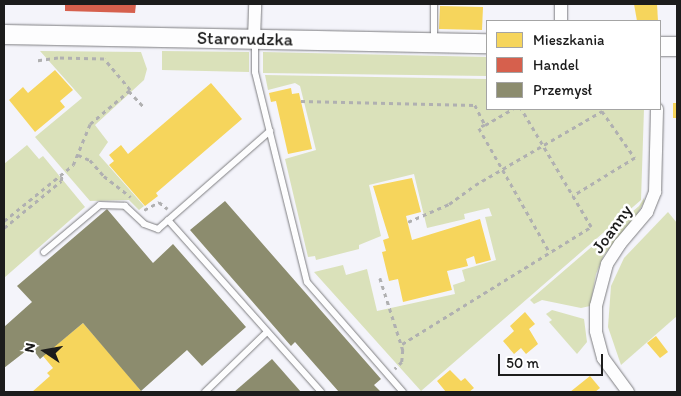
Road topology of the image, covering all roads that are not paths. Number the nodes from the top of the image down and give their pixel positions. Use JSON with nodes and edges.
{"nodes":[{"id":1,"x":255,"y":4,"type":"edge"},
{"id":2,"x":434,"y":4,"type":"edge"},
{"id":3,"x":561,"y":4,"type":"edge"},
{"id":4,"x":561,"y":20,"type":"edge"},
{"id":5,"x":4,"y":34,"type":"edge"},
{"id":6,"x":254,"y":39,"type":"junction"},
{"id":7,"x":434,"y":42,"type":"junction"},
{"id":8,"x":486,"y":43,"type":"edge"},
{"id":9,"x":661,"y":46,"type":"edge"},
{"id":10,"x":677,"y":46,"type":"edge"},
{"id":11,"x":657,"y":110,"type":"edge"},
{"id":12,"x":270,"y":131,"type":"junction"},
{"id":13,"x":168,"y":220,"type":"junction"},
{"id":14,"x":44,"y":252,"type":"dead end"},
{"id":15,"x":267,"y":332,"type":"junction"},
{"id":16,"x":205,"y":392,"type":"edge"},
{"id":17,"x":321,"y":392,"type":"edge"},
{"id":18,"x":403,"y":392,"type":"edge"},
{"id":19,"x":628,"y":392,"type":"edge"}],
"edges":[{"from":1,"to":6,"type":"street"},
{"from":2,"to":7,"type":"lane"},
{"from":3,"to":4,"type":"street"},
{"from":5,"to":6,"type":"street","name":"Starorudzka"},
{"from":6,"to":7,"type":"street","name":"Starorudzka"},
{"from":6,"to":12,"type":"lane"},
{"from":7,"to":8,"type":"street","name":"Starorudzka"},
{"from":9,"to":10,"type":"street"},
{"from":11,"to":19,"type":"street","name":"Joanny"},
{"from":12,"to":13,"type":"lane"},
{"from":12,"to":18,"type":"lane"},
{"from":13,"to":14,"type":"lane"},
{"from":13,"to":15,"type":"lane"},
{"from":15,"to":16,"type":"lane"},
{"from":15,"to":17,"type":"lane"}]}
